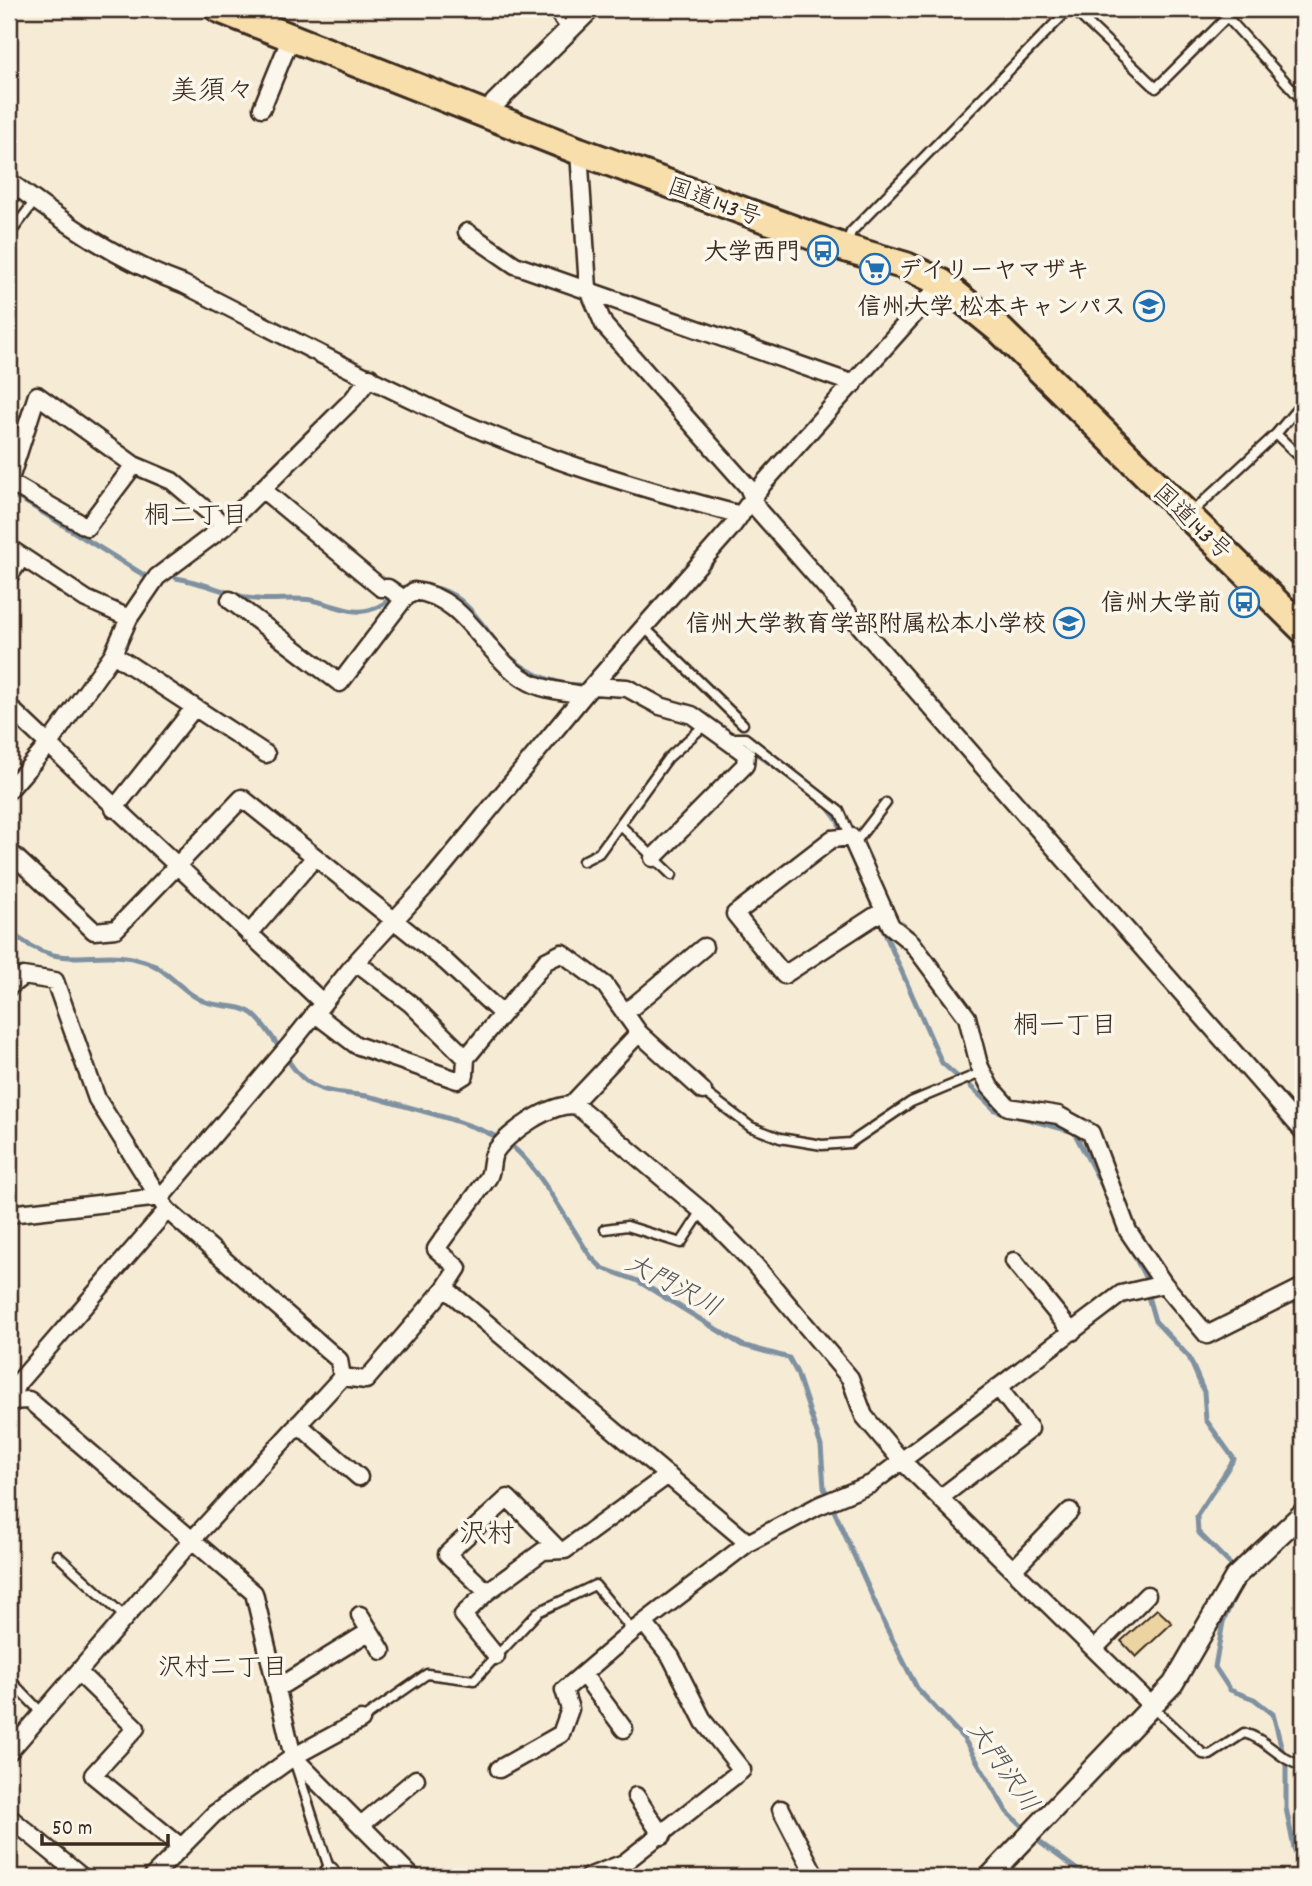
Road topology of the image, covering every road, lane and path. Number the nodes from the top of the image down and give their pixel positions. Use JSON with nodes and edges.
{"nodes":[{"id":1,"x":219,"y":9,"type":"edge"},
{"id":2,"x":550,"y":9,"type":"edge"},
{"id":3,"x":590,"y":9,"type":"edge"},
{"id":4,"x":1071,"y":9,"type":"edge"},
{"id":5,"x":1218,"y":9,"type":"edge"},
{"id":6,"x":1227,"y":17,"type":"junction"},
{"id":7,"x":568,"y":31,"type":"junction"},
{"id":8,"x":291,"y":37,"type":"junction"},
{"id":9,"x":1303,"y":101,"type":"edge"},
{"id":10,"x":262,"y":108,"type":"dead end"},
{"id":11,"x":488,"y":115,"type":"junction"},
{"id":12,"x":579,"y":151,"type":"junction"},
{"id":13,"x":9,"y":181,"type":"edge"},
{"id":14,"x":35,"y":201,"type":"junction"},
{"id":15,"x":467,"y":232,"type":"dead end"},
{"id":16,"x":9,"y":235,"type":"edge"},
{"id":17,"x":845,"y":248,"type":"junction"},
{"id":18,"x":942,"y":283,"type":"junction"},
{"id":19,"x":588,"y":288,"type":"junction"},
{"id":20,"x":370,"y":377,"type":"junction"},
{"id":21,"x":854,"y":384,"type":"junction"},
{"id":22,"x":1303,"y":402,"type":"edge"},
{"id":23,"x":1276,"y":434,"type":"junction"},
{"id":24,"x":1303,"y":460,"type":"edge"},
{"id":25,"x":134,"y":465,"type":"junction"},
{"id":26,"x":9,"y":482,"type":"edge"},
{"id":27,"x":262,"y":489,"type":"junction"},
{"id":28,"x":752,"y":500,"type":"junction"},
{"id":29,"x":741,"y":515,"type":"junction"},
{"id":30,"x":1188,"y":516,"type":"junction"},
{"id":31,"x":225,"y":526,"type":"junction"},
{"id":32,"x":16,"y":552,"type":"edge"},
{"id":33,"x":9,"y":576,"type":"edge"},
{"id":34,"x":398,"y":595,"type":"junction"},
{"id":35,"x":230,"y":600,"type":"dead end"},
{"id":36,"x":130,"y":618,"type":"junction"},
{"id":37,"x":644,"y":626,"type":"junction"},
{"id":38,"x":1303,"y":629,"type":"edge"},
{"id":39,"x":113,"y":654,"type":"junction"},
{"id":40,"x":588,"y":690,"type":"junction"},
{"id":41,"x":9,"y":707,"type":"edge"},
{"id":42,"x":194,"y":708,"type":"junction"},
{"id":43,"x":707,"y":723,"type":"junction"},
{"id":44,"x":743,"y":723,"type":"dead end"},
{"id":45,"x":727,"y":738,"type":"junction"},
{"id":46,"x":48,"y":745,"type":"junction"},
{"id":47,"x":266,"y":754,"type":"dead end"},
{"id":48,"x":9,"y":790,"type":"edge"},
{"id":49,"x":886,"y":803,"type":"dead end"},
{"id":50,"x":114,"y":809,"type":"junction"},
{"id":51,"x":620,"y":825,"type":"junction"},
{"id":52,"x":852,"y":841,"type":"junction"},
{"id":53,"x":9,"y":851,"type":"edge"},
{"id":54,"x":315,"y":857,"type":"junction"},
{"id":55,"x":653,"y":858,"type":"junction"},
{"id":56,"x":583,"y":861,"type":"dead end"},
{"id":57,"x":176,"y":867,"type":"junction"},
{"id":58,"x":671,"y":875,"type":"dead end"},
{"id":59,"x":884,"y":910,"type":"junction"},
{"id":60,"x":393,"y":920,"type":"junction"},
{"id":61,"x":249,"y":934,"type":"junction"},
{"id":62,"x":704,"y":947,"type":"dead end"},
{"id":63,"x":356,"y":962,"type":"junction"},
{"id":64,"x":9,"y":987,"type":"edge"},
{"id":65,"x":318,"y":1007,"type":"junction"},
{"id":66,"x":501,"y":1013,"type":"junction"},
{"id":67,"x":625,"y":1013,"type":"junction"},
{"id":68,"x":639,"y":1033,"type":"junction"},
{"id":69,"x":466,"y":1058,"type":"junction"},
{"id":70,"x":983,"y":1072,"type":"junction"},
{"id":71,"x":703,"y":1091,"type":"joint"},
{"id":72,"x":571,"y":1105,"type":"junction"},
{"id":73,"x":1303,"y":1131,"type":"edge"},
{"id":74,"x":164,"y":1203,"type":"junction"},
{"id":75,"x":702,"y":1211,"type":"junction"},
{"id":76,"x":9,"y":1214,"type":"edge"},
{"id":77,"x":605,"y":1229,"type":"dead end"},
{"id":78,"x":1014,"y":1261,"type":"dead end"},
{"id":79,"x":1164,"y":1284,"type":"junction"},
{"id":80,"x":1303,"y":1287,"type":"edge"},
{"id":81,"x":444,"y":1288,"type":"junction"},
{"id":82,"x":1072,"y":1332,"type":"junction"},
{"id":83,"x":342,"y":1377,"type":"junction"},
{"id":84,"x":998,"y":1387,"type":"junction"},
{"id":85,"x":9,"y":1401,"type":"edge"},
{"id":86,"x":298,"y":1424,"type":"junction"},
{"id":87,"x":901,"y":1460,"type":"junction"},
{"id":88,"x":668,"y":1475,"type":"junction"},
{"id":89,"x":359,"y":1477,"type":"dead end"},
{"id":90,"x":940,"y":1498,"type":"junction"},
{"id":91,"x":1070,"y":1511,"type":"dead end"},
{"id":92,"x":1303,"y":1513,"type":"edge"},
{"id":93,"x":193,"y":1539,"type":"junction"},
{"id":94,"x":748,"y":1543,"type":"junction"},
{"id":95,"x":559,"y":1550,"type":"junction"},
{"id":96,"x":57,"y":1555,"type":"dead end"},
{"id":97,"x":1013,"y":1570,"type":"junction"},
{"id":98,"x":487,"y":1592,"type":"junction"},
{"id":99,"x":1147,"y":1595,"type":"dead end"},
{"id":100,"x":360,"y":1615,"type":"dead end"},
{"id":101,"x":125,"y":1617,"type":"junction"},
{"id":102,"x":638,"y":1627,"type":"junction"},
{"id":103,"x":370,"y":1631,"type":"junction"},
{"id":104,"x":1094,"y":1648,"type":"junction"},
{"id":105,"x":382,"y":1651,"type":"dead end"},
{"id":106,"x":496,"y":1656,"type":"junction"},
{"id":107,"x":78,"y":1672,"type":"junction"},
{"id":108,"x":583,"y":1674,"type":"junction"},
{"id":109,"x":10,"y":1680,"type":"edge"},
{"id":110,"x":276,"y":1689,"type":"junction"},
{"id":111,"x":1153,"y":1707,"type":"junction"},
{"id":112,"x":42,"y":1713,"type":"junction"},
{"id":113,"x":361,"y":1720,"type":"joint"},
{"id":114,"x":624,"y":1729,"type":"dead end"},
{"id":115,"x":9,"y":1752,"type":"edge"},
{"id":116,"x":293,"y":1757,"type":"junction"},
{"id":117,"x":1303,"y":1766,"type":"edge"},
{"id":118,"x":499,"y":1769,"type":"dead end"},
{"id":119,"x":416,"y":1779,"type":"dead end"},
{"id":120,"x":636,"y":1796,"type":"dead end"},
{"id":121,"x":780,"y":1809,"type":"dead end"},
{"id":122,"x":9,"y":1818,"type":"edge"},
{"id":123,"x":361,"y":1825,"type":"junction"},
{"id":124,"x":662,"y":1836,"type":"junction"},
{"id":125,"x":181,"y":1847,"type":"junction"},
{"id":126,"x":329,"y":1875,"type":"edge"},
{"id":127,"x":82,"y":1877,"type":"edge"},
{"id":128,"x":152,"y":1877,"type":"edge"},
{"id":129,"x":412,"y":1877,"type":"edge"},
{"id":130,"x":587,"y":1877,"type":"edge"},
{"id":131,"x":816,"y":1877,"type":"edge"},
{"id":132,"x":989,"y":1877,"type":"edge"}],
"edges":[{"from":1,"to":8,"type":"highway","name":"国道143号"},
{"from":2,"to":7,"type":"lane"},
{"from":3,"to":7,"type":"street"},
{"from":4,"to":6,"type":"lane"},
{"from":4,"to":17,"type":"lane"},
{"from":5,"to":6,"type":"lane"},
{"from":6,"to":9,"type":"lane"},
{"from":7,"to":11,"type":"street"},
{"from":8,"to":10,"type":"street"},
{"from":8,"to":11,"type":"highway","name":"国道143号"},
{"from":11,"to":12,"type":"highway","name":"国道143号"},
{"from":12,"to":17,"type":"highway","name":"国道143号"},
{"from":12,"to":19,"type":"street"},
{"from":13,"to":14,"type":"street"},
{"from":14,"to":16,"type":"lane"},
{"from":14,"to":20,"type":"street"},
{"from":15,"to":19,"type":"street"},
{"from":17,"to":18,"type":"highway","name":"国道143号"},
{"from":18,"to":21,"type":"street"},
{"from":18,"to":30,"type":"highway","name":"国道143号"},
{"from":19,"to":21,"type":"street"},
{"from":19,"to":28,"type":"street"},
{"from":20,"to":27,"type":"street"},
{"from":20,"to":29,"type":"street"},
{"from":21,"to":28,"type":"street"},
{"from":22,"to":23,"type":"lane"},
{"from":23,"to":24,"type":"lane"},
{"from":23,"to":30,"type":"lane"},
{"from":25,"to":26,"type":"street"},
{"from":25,"to":26,"type":"street"},
{"from":25,"to":31,"type":"street"},
{"from":27,"to":31,"type":"street"},
{"from":27,"to":34,"type":"street"},
{"from":28,"to":29,"type":"street"},
{"from":28,"to":73,"type":"street"},
{"from":29,"to":37,"type":"street"},
{"from":30,"to":38,"type":"highway","name":"国道143号"},
{"from":31,"to":36,"type":"street"},
{"from":32,"to":33,"type":"street"},
{"from":32,"to":36,"type":"street"},
{"from":34,"to":35,"type":"street"},
{"from":34,"to":40,"type":"street"},
{"from":36,"to":39,"type":"street"},
{"from":37,"to":40,"type":"street"},
{"from":37,"to":44,"type":"lane"},
{"from":39,"to":42,"type":"street"},
{"from":39,"to":46,"type":"street"},
{"from":40,"to":43,"type":"street"},
{"from":40,"to":60,"type":"street"},
{"from":41,"to":46,"type":"street"},
{"from":42,"to":47,"type":"street"},
{"from":42,"to":50,"type":"street"},
{"from":43,"to":45,"type":"street"},
{"from":43,"to":51,"type":"lane"},
{"from":45,"to":52,"type":"lane"},
{"from":45,"to":55,"type":"street"},
{"from":46,"to":48,"type":"street"},
{"from":46,"to":50,"type":"street"},
{"from":49,"to":52,"type":"lane"},
{"from":50,"to":57,"type":"street"},
{"from":51,"to":55,"type":"lane"},
{"from":51,"to":56,"type":"lane"},
{"from":52,"to":59,"type":"street"},
{"from":52,"to":59,"type":"street"},
{"from":53,"to":57,"type":"street"},
{"from":54,"to":57,"type":"street"},
{"from":54,"to":60,"type":"street"},
{"from":54,"to":61,"type":"street"},
{"from":55,"to":58,"type":"lane"},
{"from":57,"to":61,"type":"street"},
{"from":59,"to":70,"type":"street"},
{"from":60,"to":63,"type":"street"},
{"from":60,"to":66,"type":"street"},
{"from":61,"to":65,"type":"street"},
{"from":62,"to":67,"type":"street"},
{"from":63,"to":65,"type":"street"},
{"from":63,"to":69,"type":"street"},
{"from":64,"to":74,"type":"street"},
{"from":65,"to":69,"type":"street"},
{"from":65,"to":74,"type":"street"},
{"from":66,"to":67,"type":"street"},
{"from":66,"to":69,"type":"street"},
{"from":67,"to":68,"type":"street"},
{"from":68,"to":71,"type":"street"},
{"from":68,"to":72,"type":"street"},
{"from":70,"to":71,"type":"lane"},
{"from":70,"to":79,"type":"street"},
{"from":72,"to":75,"type":"street"},
{"from":72,"to":81,"type":"street"},
{"from":74,"to":76,"type":"street"},
{"from":74,"to":83,"type":"street"},
{"from":74,"to":85,"type":"street"},
{"from":75,"to":77,"type":"lane"},
{"from":75,"to":87,"type":"street"},
{"from":78,"to":82,"type":"street"},
{"from":79,"to":80,"type":"street"},
{"from":79,"to":82,"type":"street"},
{"from":81,"to":83,"type":"street"},
{"from":81,"to":88,"type":"street"},
{"from":82,"to":84,"type":"street"},
{"from":83,"to":86,"type":"street"},
{"from":84,"to":87,"type":"street"},
{"from":84,"to":90,"type":"street"},
{"from":85,"to":93,"type":"street"},
{"from":86,"to":89,"type":"street"},
{"from":86,"to":93,"type":"street"},
{"from":87,"to":90,"type":"street"},
{"from":87,"to":94,"type":"street"},
{"from":88,"to":94,"type":"street"},
{"from":88,"to":95,"type":"street"},
{"from":90,"to":97,"type":"street"},
{"from":91,"to":97,"type":"street"},
{"from":92,"to":111,"type":"street"},
{"from":93,"to":101,"type":"street"},
{"from":93,"to":110,"type":"street"},
{"from":94,"to":102,"type":"street"},
{"from":95,"to":98,"type":"street"},
{"from":95,"to":98,"type":"street"},
{"from":96,"to":101,"type":"lane"},
{"from":97,"to":104,"type":"street"},
{"from":98,"to":106,"type":"street"},
{"from":99,"to":104,"type":"street"},
{"from":100,"to":103,"type":"street"},
{"from":101,"to":107,"type":"street"},
{"from":102,"to":106,"type":"lane"},
{"from":102,"to":108,"type":"street"},
{"from":102,"to":124,"type":"street"},
{"from":103,"to":105,"type":"street"},
{"from":103,"to":110,"type":"street"},
{"from":104,"to":111,"type":"street"},
{"from":106,"to":113,"type":"lane"},
{"from":107,"to":112,"type":"street"},
{"from":107,"to":125,"type":"street"},
{"from":108,"to":114,"type":"street"},
{"from":108,"to":118,"type":"street"},
{"from":109,"to":112,"type":"lane"},
{"from":110,"to":116,"type":"street"},
{"from":111,"to":117,"type":"lane"},
{"from":111,"to":132,"type":"street"},
{"from":112,"to":115,"type":"street"},
{"from":113,"to":116,"type":"street"},
{"from":116,"to":123,"type":"street"},
{"from":116,"to":125,"type":"street"},
{"from":116,"to":126,"type":"lane"},
{"from":119,"to":123,"type":"street"},
{"from":120,"to":124,"type":"street"},
{"from":121,"to":131,"type":"street"},
{"from":122,"to":127,"type":"street"},
{"from":123,"to":129,"type":"street"},
{"from":124,"to":130,"type":"street"},
{"from":125,"to":128,"type":"street"}]}
